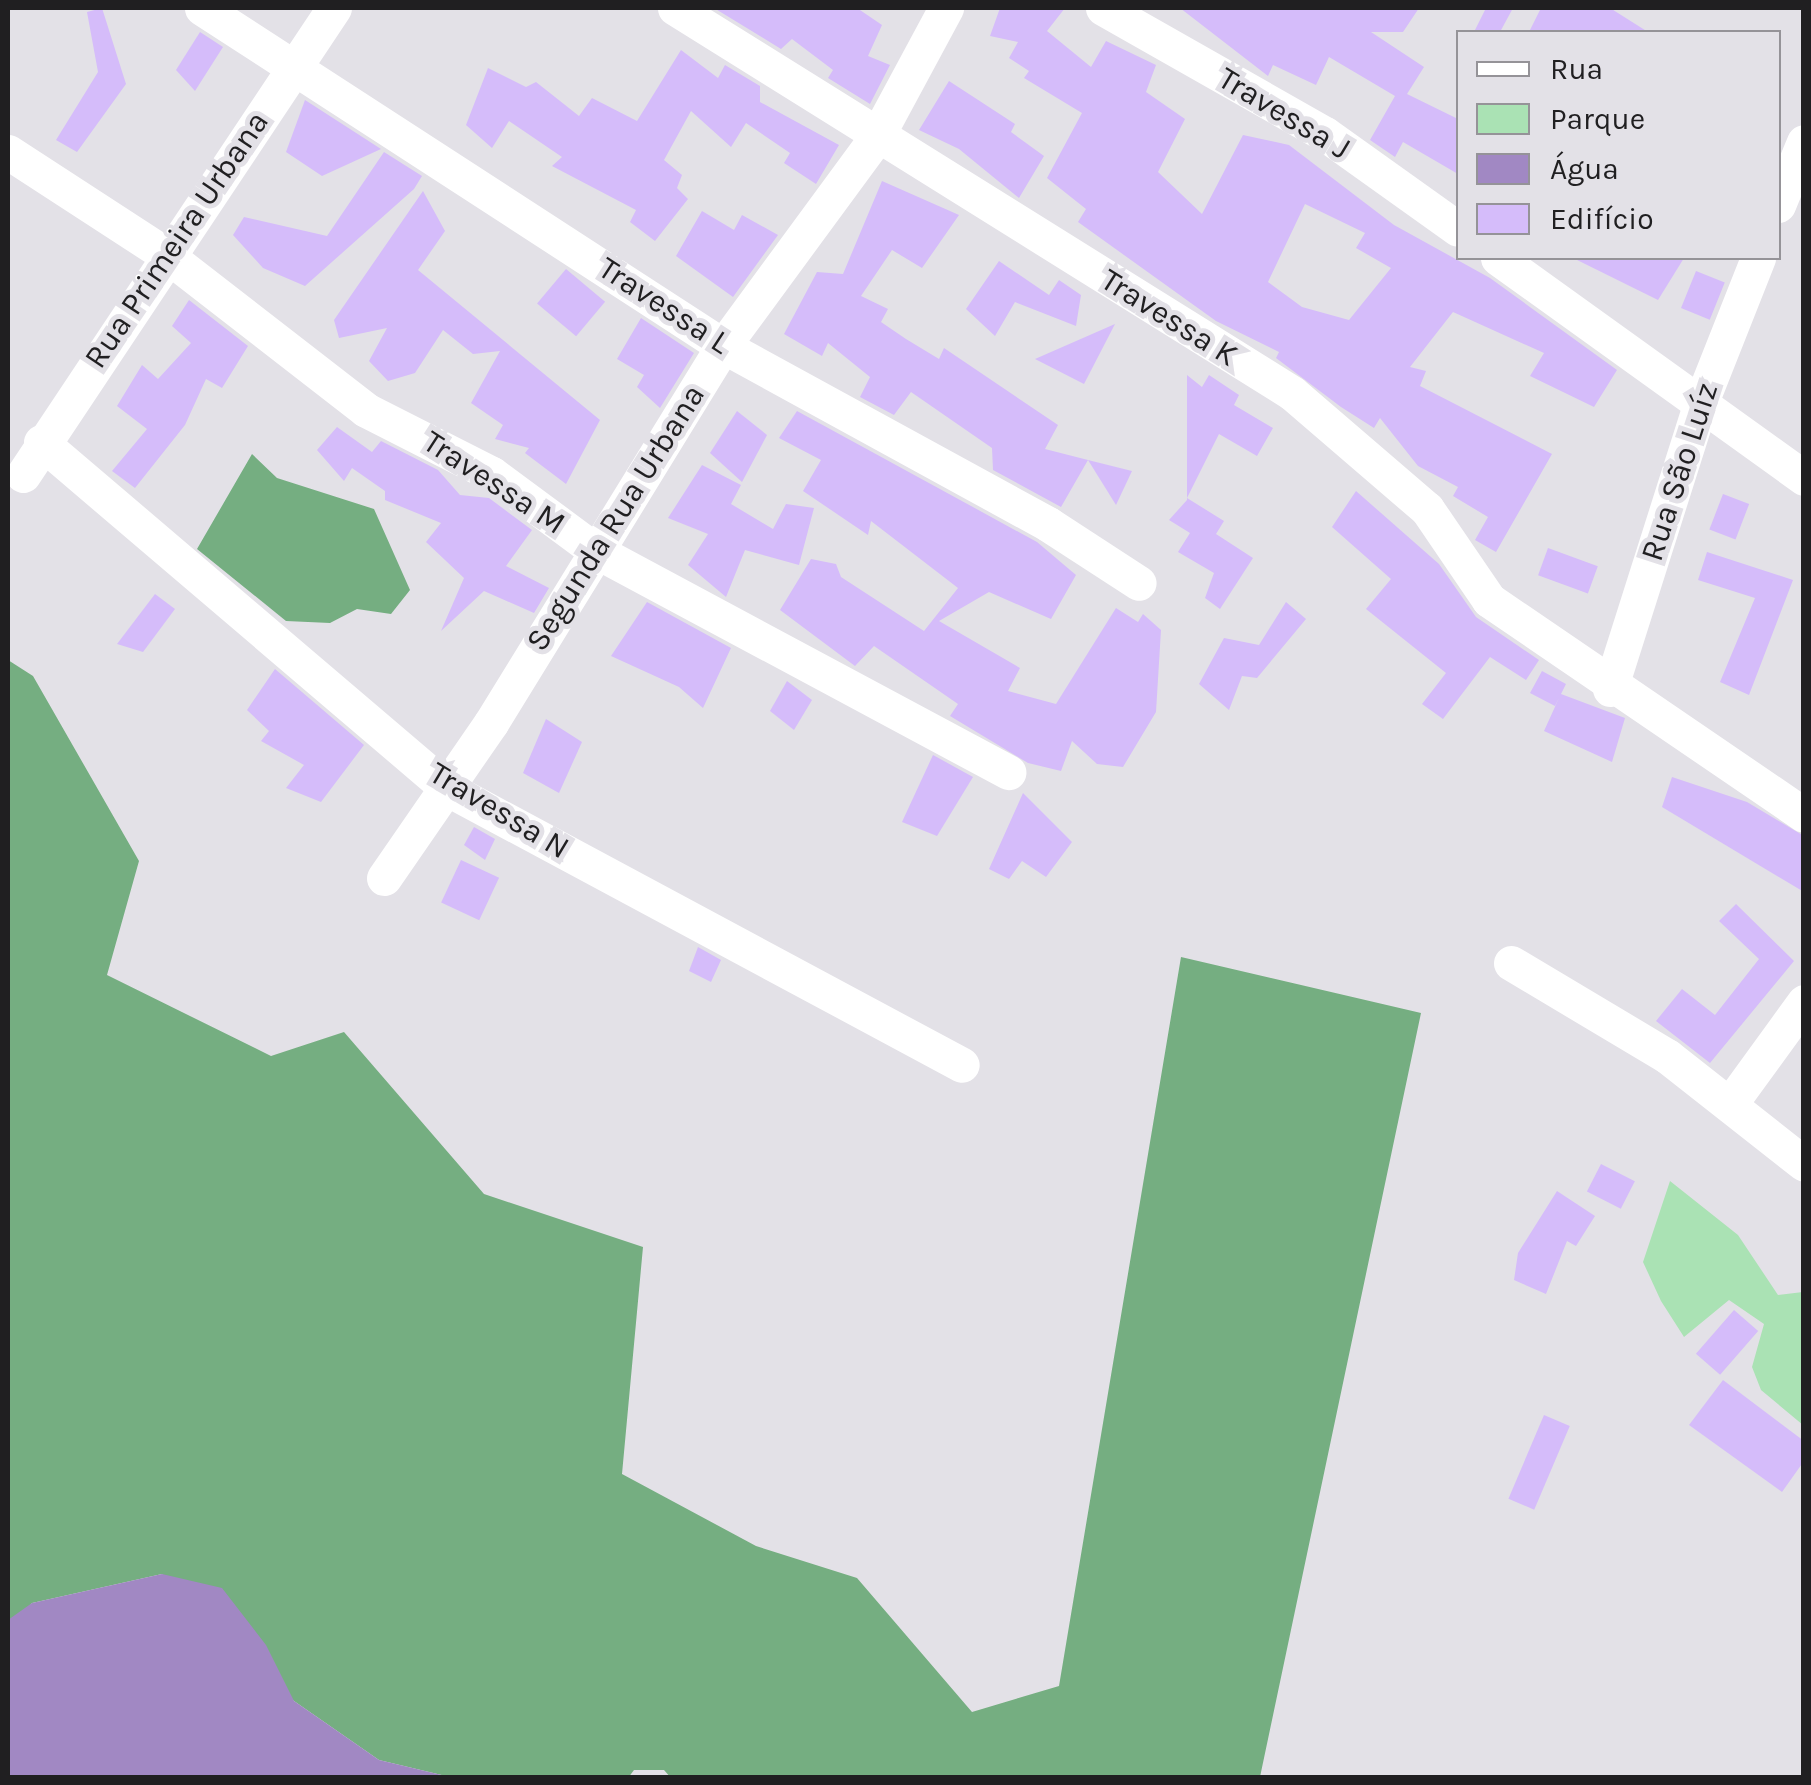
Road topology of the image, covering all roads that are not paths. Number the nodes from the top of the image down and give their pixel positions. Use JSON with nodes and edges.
{"nodes":[{"id":1,"x":202,"y":8,"type":"edge"},
{"id":2,"x":334,"y":8,"type":"edge"},
{"id":3,"x":676,"y":8,"type":"edge"},
{"id":4,"x":946,"y":8,"type":"edge"},
{"id":5,"x":1103,"y":8,"type":"edge"},
{"id":6,"x":297,"y":65,"type":"junction"},
{"id":7,"x":876,"y":138,"type":"junction"},
{"id":8,"x":1804,"y":142,"type":"edge"},
{"id":9,"x":8,"y":152,"type":"edge"},
{"id":10,"x":1781,"y":198,"type":"edge"},
{"id":11,"x":1456,"y":228,"type":"edge"},
{"id":12,"x":165,"y":254,"type":"junction"},
{"id":13,"x":1501,"y":260,"type":"edge"},
{"id":14,"x":1757,"y":260,"type":"edge"},
{"id":15,"x":723,"y":346,"type":"junction"},
{"id":16,"x":1701,"y":402,"type":"junction"},
{"id":17,"x":41,"y":442,"type":"junction"},
{"id":18,"x":22,"y":475,"type":"dead end"},
{"id":19,"x":1804,"y":478,"type":"edge"},
{"id":20,"x":596,"y":550,"type":"junction"},
{"id":21,"x":1139,"y":584,"type":"dead end"},
{"id":22,"x":1610,"y":689,"type":"junction"},
{"id":23,"x":1009,"y":772,"type":"dead end"},
{"id":24,"x":448,"y":789,"type":"junction"},
{"id":25,"x":1804,"y":815,"type":"edge"},
{"id":26,"x":384,"y":878,"type":"dead end"},
{"id":27,"x":1511,"y":963,"type":"dead end"},
{"id":28,"x":1804,"y":1002,"type":"edge"},
{"id":29,"x":962,"y":1064,"type":"dead end"},
{"id":30,"x":1730,"y":1104,"type":"junction"},
{"id":31,"x":1804,"y":1164,"type":"edge"}],
"edges":[{"from":1,"to":6,"type":"street","name":"Travessa L"},
{"from":2,"to":6,"type":"street","name":"Rua Primeira Urbana"},
{"from":3,"to":7,"type":"street","name":"Travessa K"},
{"from":4,"to":7,"type":"street","name":"Segunda Rua Urbana"},
{"from":5,"to":11,"type":"street","name":"Travessa J"},
{"from":6,"to":12,"type":"street","name":"Rua Primeira Urbana"},
{"from":6,"to":15,"type":"street","name":"Travessa L"},
{"from":7,"to":15,"type":"street","name":"Segunda Rua Urbana"},
{"from":7,"to":22,"type":"street","name":"Travessa K"},
{"from":8,"to":10,"type":"street"},
{"from":9,"to":12,"type":"street","name":"Travessa M"},
{"from":12,"to":17,"type":"street","name":"Rua Primeira Urbana"},
{"from":12,"to":20,"type":"street","name":"Travessa M"},
{"from":13,"to":16,"type":"street"},
{"from":14,"to":16,"type":"street","name":"Rua São Luíz"},
{"from":15,"to":20,"type":"street","name":"Segunda Rua Urbana"},
{"from":15,"to":21,"type":"street","name":"Travessa L"},
{"from":16,"to":19,"type":"street"},
{"from":16,"to":22,"type":"street","name":"Rua São Luíz"},
{"from":17,"to":18,"type":"street","name":"Rua Primeira Urbana"},
{"from":17,"to":24,"type":"street","name":"Travessa N"},
{"from":20,"to":23,"type":"street","name":"Travessa M"},
{"from":20,"to":24,"type":"street","name":"Segunda Rua Urbana"},
{"from":22,"to":25,"type":"street","name":"Travessa K"},
{"from":24,"to":26,"type":"street","name":"Segunda Rua Urbana"},
{"from":24,"to":29,"type":"street","name":"Travessa N"},
{"from":27,"to":30,"type":"street"},
{"from":28,"to":30,"type":"street"},
{"from":30,"to":31,"type":"street"}]}
